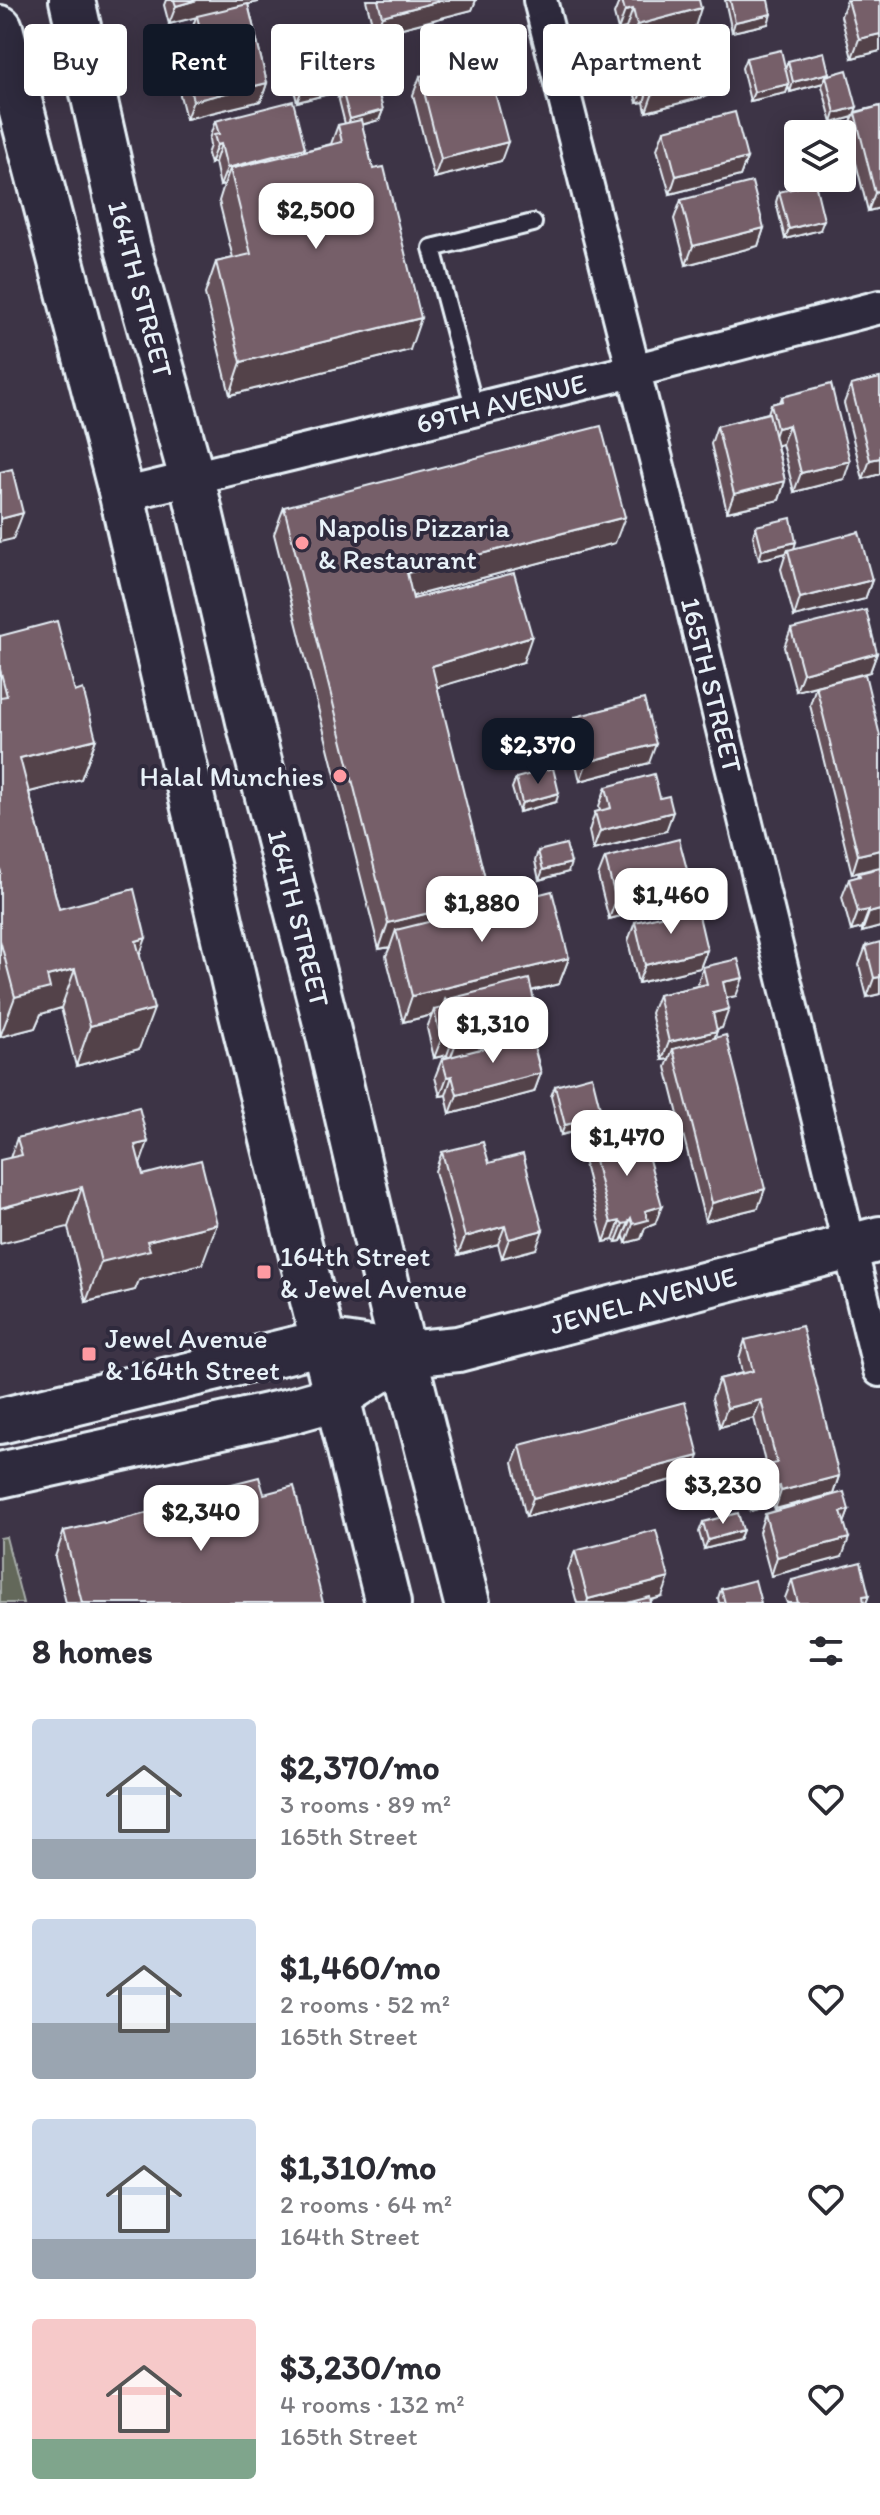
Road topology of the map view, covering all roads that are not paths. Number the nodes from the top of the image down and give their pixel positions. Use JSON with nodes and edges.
{"nodes":[{"id":1,"x":72,"y":0,"type":"edge"},
{"id":2,"x":540,"y":0,"type":"edge"},
{"id":3,"x":0,"y":28,"type":"edge"},
{"id":4,"x":533,"y":223,"type":"dead end"},
{"id":5,"x":880,"y":307,"type":"edge"},
{"id":6,"x":633,"y":371,"type":"junction"},
{"id":7,"x":475,"y":410,"type":"junction"},
{"id":8,"x":192,"y":478,"type":"junction"},
{"id":9,"x":122,"y":495,"type":"junction"},
{"id":10,"x":864,"y":1242,"type":"edge"},
{"id":11,"x":324,"y":1342,"type":"junction"},
{"id":12,"x":404,"y":1354,"type":"junction"},
{"id":13,"x":880,"y":1370,"type":"edge"},
{"id":14,"x":336,"y":1398,"type":"junction"},
{"id":15,"x":0,"y":1421,"type":"edge"},
{"id":16,"x":0,"y":1475,"type":"edge"},
{"id":17,"x":388,"y":1603,"type":"edge"},
{"id":18,"x":467,"y":1603,"type":"edge"}],
"edges":[{"from":1,"to":8,"type":"street","name":"164TH STREET"},
{"from":2,"to":6,"type":"street","name":"165TH STREET"},
{"from":3,"to":9,"type":"street"},
{"from":4,"to":7,"type":"lane"},
{"from":5,"to":6,"type":"street","name":"69TH AVENUE"},
{"from":6,"to":7,"type":"street","name":"69TH AVENUE"},
{"from":6,"to":10,"type":"street","name":"165TH STREET"},
{"from":7,"to":8,"type":"street","name":"69TH AVENUE"},
{"from":8,"to":9,"type":"street","name":"69TH AVENUE"},
{"from":8,"to":12,"type":"street","name":"164TH STREET"},
{"from":9,"to":11,"type":"street"},
{"from":10,"to":12,"type":"street","name":"JEWEL AVENUE"},
{"from":10,"to":13,"type":"street","name":"165TH STREET"},
{"from":11,"to":12,"type":"street","name":"JEWEL AVENUE"},
{"from":11,"to":14,"type":"street"},
{"from":11,"to":15,"type":"street","name":"JEWEL AVENUE"},
{"from":12,"to":14,"type":"street","name":"JEWEL AVENUE"},
{"from":12,"to":18,"type":"street","name":"164TH STREET"},
{"from":14,"to":16,"type":"street","name":"JEWEL AVENUE"},
{"from":14,"to":17,"type":"street"}]}
